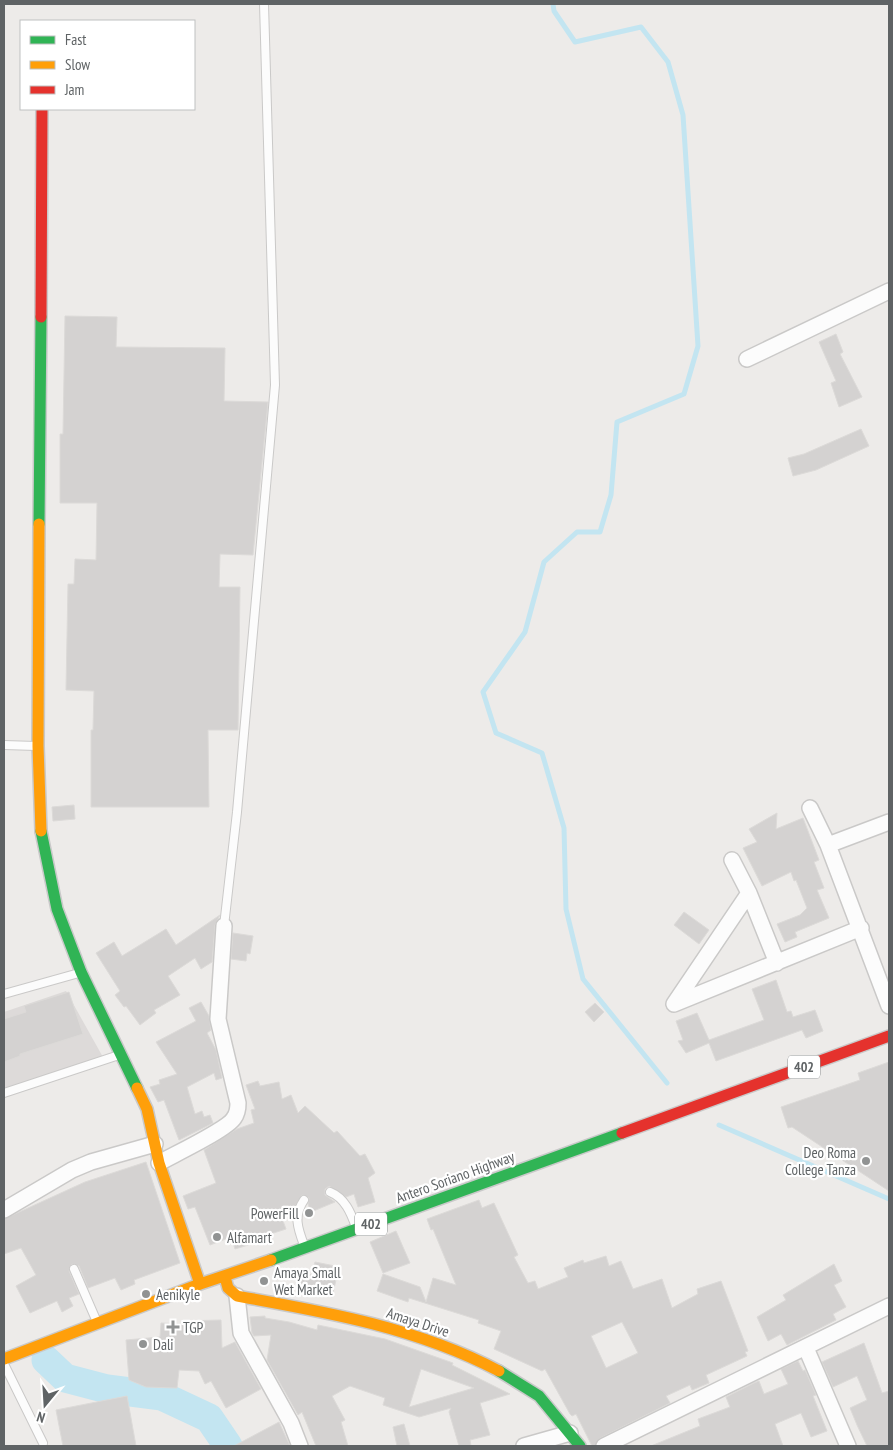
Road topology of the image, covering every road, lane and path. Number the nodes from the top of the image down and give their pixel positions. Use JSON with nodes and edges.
{"nodes":[{"id":1,"x":264,"y":4,"type":"edge"},
{"id":2,"x":42,"y":110,"type":"edge"},
{"id":3,"x":889,"y":291,"type":"edge"},
{"id":4,"x":747,"y":359,"type":"dead end"},
{"id":5,"x":4,"y":745,"type":"edge"},
{"id":6,"x":38,"y":746,"type":"junction"},
{"id":7,"x":810,"y":808,"type":"dead end"},
{"id":8,"x":889,"y":822,"type":"edge"},
{"id":9,"x":828,"y":845,"type":"junction"},
{"id":10,"x":732,"y":860,"type":"dead end"},
{"id":11,"x":749,"y":893,"type":"junction"},
{"id":12,"x":224,"y":926,"type":"joint"},
{"id":13,"x":861,"y":928,"type":"junction"},
{"id":14,"x":777,"y":963,"type":"junction"},
{"id":15,"x":81,"y":972,"type":"junction"},
{"id":16,"x":4,"y":994,"type":"edge"},
{"id":17,"x":889,"y":1006,"type":"edge"},
{"id":18,"x":889,"y":1036,"type":"edge"},
{"id":19,"x":121,"y":1054,"type":"junction"},
{"id":20,"x":4,"y":1093,"type":"edge"},
{"id":21,"x":155,"y":1144,"type":"junction"},
{"id":22,"x":159,"y":1162,"type":"junction"},
{"id":23,"x":330,"y":1192,"type":"dead end"},
{"id":24,"x":304,"y":1200,"type":"dead end"},
{"id":25,"x":4,"y":1210,"type":"edge"},
{"id":26,"x":357,"y":1229,"type":"junction"},
{"id":27,"x":305,"y":1248,"type":"junction"},
{"id":28,"x":74,"y":1269,"type":"dead end"},
{"id":29,"x":225,"y":1277,"type":"junction"},
{"id":30,"x":200,"y":1284,"type":"junction"},
{"id":31,"x":237,"y":1296,"type":"junction"},
{"id":32,"x":889,"y":1306,"type":"edge"},
{"id":33,"x":97,"y":1323,"type":"junction"},
{"id":34,"x":806,"y":1348,"type":"junction"},
{"id":35,"x":4,"y":1359,"type":"edge"},
{"id":36,"x":4,"y":1364,"type":"edge"},
{"id":37,"x":570,"y":1433,"type":"junction"},
{"id":38,"x":43,"y":1443,"type":"dead end"},
{"id":39,"x":300,"y":1446,"type":"edge"},
{"id":40,"x":524,"y":1446,"type":"edge"},
{"id":41,"x":580,"y":1446,"type":"edge"},
{"id":42,"x":604,"y":1446,"type":"edge"},
{"id":43,"x":848,"y":1446,"type":"edge"}],
"edges":[{"from":1,"to":12,"type":"lane"},
{"from":2,"to":6,"type":"street"},
{"from":3,"to":4,"type":"street"},
{"from":5,"to":6,"type":"lane"},
{"from":6,"to":15,"type":"street"},
{"from":7,"to":9,"type":"street"},
{"from":8,"to":9,"type":"street"},
{"from":9,"to":13,"type":"street"},
{"from":10,"to":11,"type":"street"},
{"from":11,"to":14,"type":"street"},
{"from":11,"to":14,"type":"street"},
{"from":12,"to":22,"type":"street"},
{"from":13,"to":14,"type":"street"},
{"from":13,"to":17,"type":"street"},
{"from":15,"to":16,"type":"lane"},
{"from":15,"to":19,"type":"street"},
{"from":18,"to":26,"type":"street","name":"Antero Soriano Highway","number":"402"},
{"from":19,"to":20,"type":"lane"},
{"from":19,"to":21,"type":"street"},
{"from":21,"to":22,"type":"street"},
{"from":21,"to":25,"type":"street"},
{"from":22,"to":30,"type":"street"},
{"from":23,"to":26,"type":"lane"},
{"from":24,"to":27,"type":"lane"},
{"from":26,"to":27,"type":"street","name":"Antero Soriano Highway","number":"402"},
{"from":27,"to":29,"type":"street","name":"Antero Soriano Highway","number":"402"},
{"from":28,"to":33,"type":"lane"},
{"from":29,"to":30,"type":"street","name":"Antero Soriano Highway","number":"402"},
{"from":29,"to":31,"type":"street"},
{"from":30,"to":33,"type":"street","name":"Antero Soriano Highway","number":"402"},
{"from":31,"to":37,"type":"street","name":"Amaya Drive"},
{"from":31,"to":39,"type":"street"},
{"from":32,"to":34,"type":"street"},
{"from":33,"to":35,"type":"street","name":"Antero Soriano Highway","number":"402"},
{"from":34,"to":42,"type":"street"},
{"from":34,"to":43,"type":"street"},
{"from":36,"to":38,"type":"lane"},
{"from":37,"to":40,"type":"street"},
{"from":37,"to":41,"type":"street","name":"Amaya Drive"}]}
